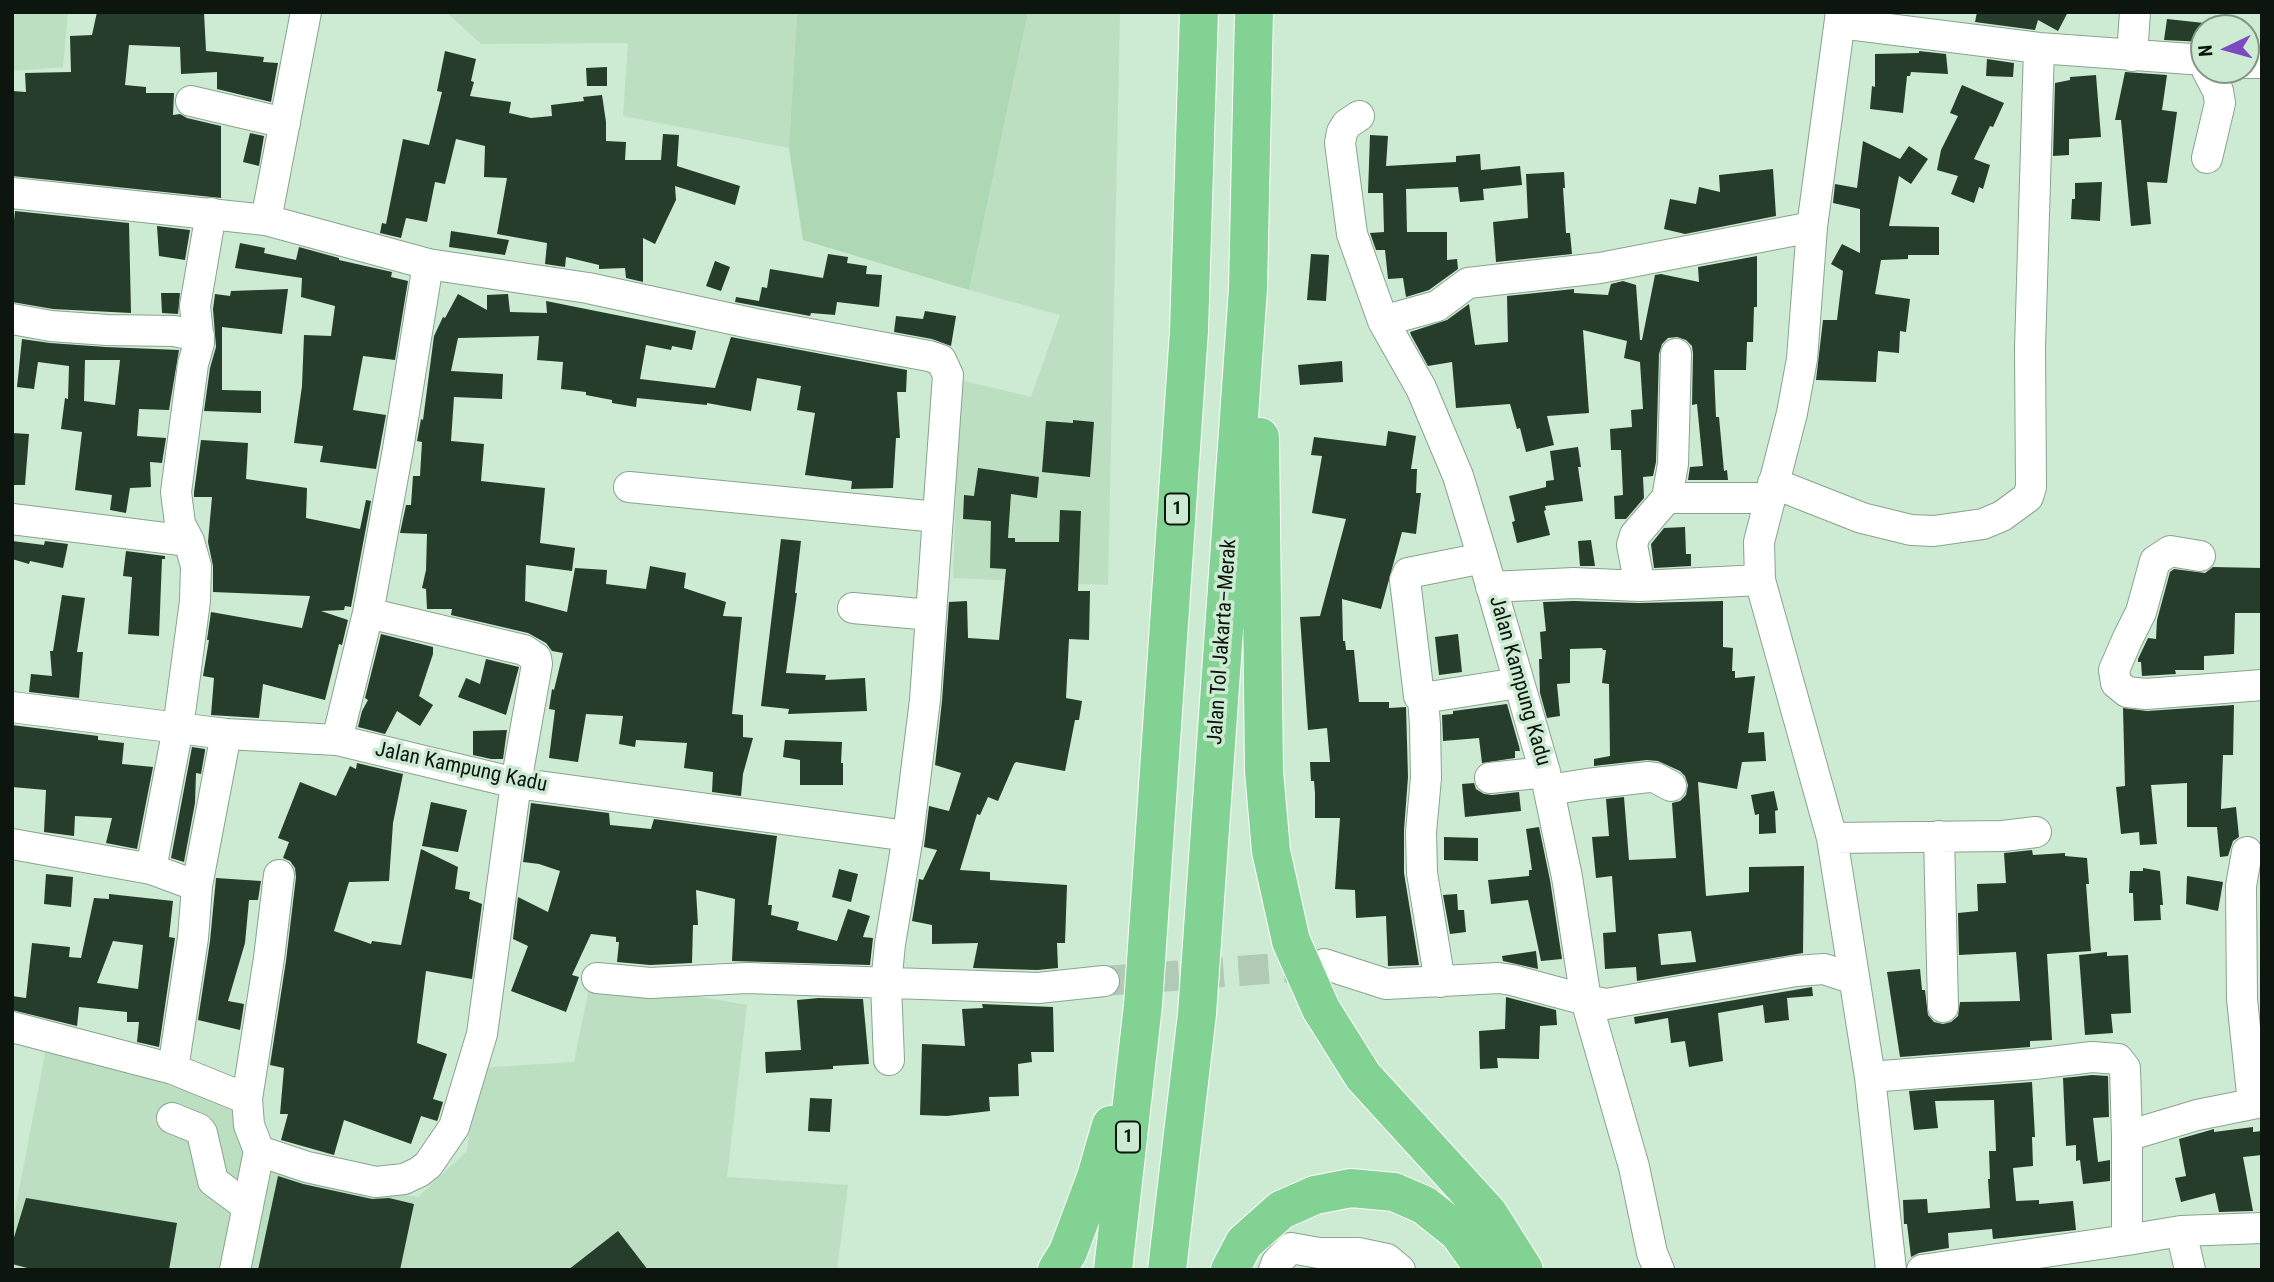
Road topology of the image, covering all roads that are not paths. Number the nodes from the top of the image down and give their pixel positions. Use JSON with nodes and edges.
{"nodes":[{"id":1,"x":306,"y":12,"type":"edge"},
{"id":2,"x":1199,"y":12,"type":"edge"},
{"id":3,"x":1254,"y":12,"type":"edge"},
{"id":4,"x":2135,"y":12,"type":"edge"},
{"id":5,"x":1840,"y":18,"type":"edge"},
{"id":6,"x":2039,"y":48,"type":"junction"},
{"id":7,"x":2132,"y":56,"type":"junction"},
{"id":8,"x":2190,"y":62,"type":"edge"},
{"id":9,"x":2215,"y":84,"type":"edge"},
{"id":10,"x":191,"y":101,"type":"dead end"},
{"id":11,"x":1359,"y":116,"type":"dead end"},
{"id":12,"x":285,"y":123,"type":"junction"},
{"id":13,"x":2207,"y":158,"type":"dead end"},
{"id":14,"x":12,"y":193,"type":"edge"},
{"id":15,"x":211,"y":213,"type":"junction"},
{"id":16,"x":266,"y":220,"type":"junction"},
{"id":17,"x":1812,"y":227,"type":"junction"},
{"id":18,"x":428,"y":264,"type":"junction"},
{"id":19,"x":1248,"y":289,"type":"junction"},
{"id":20,"x":12,"y":319,"type":"edge"},
{"id":21,"x":1383,"y":321,"type":"junction"},
{"id":22,"x":199,"y":336,"type":"junction"},
{"id":23,"x":1676,"y":354,"type":"dead end"},
{"id":24,"x":629,"y":487,"type":"dead end"},
{"id":25,"x":1771,"y":490,"type":"junction"},
{"id":26,"x":1667,"y":498,"type":"junction"},
{"id":27,"x":937,"y":517,"type":"junction"},
{"id":28,"x":12,"y":519,"type":"edge"},
{"id":29,"x":190,"y":541,"type":"junction"},
{"id":30,"x":2200,"y":556,"type":"dead end"},
{"id":31,"x":1482,"y":558,"type":"junction"},
{"id":32,"x":1760,"y":580,"type":"junction"},
{"id":33,"x":1640,"y":586,"type":"junction"},
{"id":34,"x":1491,"y":587,"type":"junction"},
{"id":35,"x":853,"y":608,"type":"dead end"},
{"id":36,"x":368,"y":613,"type":"junction"},
{"id":37,"x":931,"y":615,"type":"junction"},
{"id":38,"x":1518,"y":683,"type":"junction"},
{"id":39,"x":2262,"y":685,"type":"edge"},
{"id":40,"x":1423,"y":698,"type":"junction"},
{"id":41,"x":12,"y":707,"type":"edge"},
{"id":42,"x":178,"y":728,"type":"junction"},
{"id":43,"x":226,"y":734,"type":"junction"},
{"id":44,"x":337,"y":740,"type":"junction"},
{"id":45,"x":1490,"y":778,"type":"dead end"},
{"id":46,"x":1547,"y":781,"type":"junction"},
{"id":47,"x":516,"y":783,"type":"junction"},
{"id":48,"x":1671,"y":786,"type":"dead end"},
{"id":49,"x":2036,"y":832,"type":"dead end"},
{"id":50,"x":908,"y":836,"type":"junction"},
{"id":51,"x":1939,"y":836,"type":"junction"},
{"id":52,"x":1832,"y":838,"type":"junction"},
{"id":53,"x":12,"y":844,"type":"edge"},
{"id":54,"x":2247,"y":852,"type":"dead end"},
{"id":55,"x":151,"y":869,"type":"junction"},
{"id":56,"x":278,"y":875,"type":"dead end"},
{"id":57,"x":197,"y":886,"type":"junction"},
{"id":58,"x":1324,"y":964,"type":"tunnel mouth"},
{"id":59,"x":597,"y":978,"type":"dead end"},
{"id":60,"x":1854,"y":979,"type":"junction"},
{"id":61,"x":1104,"y":981,"type":"tunnel mouth"},
{"id":62,"x":1440,"y":982,"type":"junction"},
{"id":63,"x":886,"y":984,"type":"junction"},
{"id":64,"x":2252,"y":984,"type":"edge"},
{"id":65,"x":1586,"y":1000,"type":"junction"},
{"id":66,"x":1143,"y":1005,"type":"junction"},
{"id":67,"x":1943,"y":1007,"type":"dead end"},
{"id":68,"x":12,"y":1027,"type":"edge"},
{"id":69,"x":890,"y":1060,"type":"dead end"},
{"id":70,"x":173,"y":1069,"type":"junction"},
{"id":71,"x":1870,"y":1077,"type":"junction"},
{"id":72,"x":247,"y":1099,"type":"junction"},
{"id":73,"x":2257,"y":1103,"type":"edge"},
{"id":74,"x":172,"y":1118,"type":"dead end"},
{"id":75,"x":2127,"y":1136,"type":"junction"},
{"id":76,"x":259,"y":1151,"type":"junction"},
{"id":77,"x":248,"y":1207,"type":"junction"},
{"id":78,"x":2262,"y":1228,"type":"edge"},
{"id":79,"x":2181,"y":1231,"type":"junction"},
{"id":80,"x":2127,"y":1240,"type":"junction"},
{"id":81,"x":235,"y":1270,"type":"edge"},
{"id":82,"x":1057,"y":1270,"type":"edge"},
{"id":83,"x":1114,"y":1270,"type":"edge"},
{"id":84,"x":1167,"y":1270,"type":"edge"},
{"id":85,"x":1230,"y":1270,"type":"edge"},
{"id":86,"x":1274,"y":1270,"type":"edge"},
{"id":87,"x":1400,"y":1270,"type":"edge"},
{"id":88,"x":1485,"y":1270,"type":"edge"},
{"id":89,"x":1524,"y":1270,"type":"edge"},
{"id":90,"x":1659,"y":1270,"type":"edge"},
{"id":91,"x":1891,"y":1270,"type":"edge"},
{"id":92,"x":1922,"y":1270,"type":"edge"},
{"id":93,"x":2190,"y":1270,"type":"edge"}],
"edges":[{"from":1,"to":12,"type":"street"},
{"from":2,"to":66,"type":"highway","number":"1"},
{"from":3,"to":19,"type":"highway","name":"Jalan Tol Jakarta–Merak"},
{"from":4,"to":7,"type":"street"},
{"from":5,"to":6,"type":"street"},
{"from":5,"to":17,"type":"street"},
{"from":6,"to":7,"type":"street"},
{"from":6,"to":25,"type":"street"},
{"from":7,"to":8,"type":"street"},
{"from":9,"to":13,"type":"street"},
{"from":10,"to":12,"type":"street"},
{"from":11,"to":21,"type":"street","name":"Jalan Kampung Kadu"},
{"from":12,"to":16,"type":"street"},
{"from":14,"to":15,"type":"street"},
{"from":15,"to":16,"type":"street"},
{"from":15,"to":22,"type":"street"},
{"from":16,"to":18,"type":"street"},
{"from":17,"to":21,"type":"street"},
{"from":17,"to":25,"type":"street"},
{"from":18,"to":27,"type":"street"},
{"from":18,"to":36,"type":"street"},
{"from":19,"to":84,"type":"highway","name":"Jalan Tol Jakarta–Merak"},
{"from":19,"to":89,"type":"highway"},
{"from":20,"to":22,"type":"street"},
{"from":21,"to":31,"type":"street","name":"Jalan Kampung Kadu"},
{"from":22,"to":29,"type":"street"},
{"from":23,"to":26,"type":"street"},
{"from":24,"to":27,"type":"street"},
{"from":25,"to":26,"type":"street"},
{"from":25,"to":32,"type":"street"},
{"from":26,"to":33,"type":"street"},
{"from":27,"to":37,"type":"street"},
{"from":28,"to":29,"type":"street"},
{"from":29,"to":42,"type":"street"},
{"from":30,"to":39,"type":"street"},
{"from":31,"to":34,"type":"street","name":"Jalan Kampung Kadu"},
{"from":31,"to":40,"type":"street"},
{"from":32,"to":33,"type":"street"},
{"from":32,"to":52,"type":"street"},
{"from":33,"to":34,"type":"street"},
{"from":34,"to":38,"type":"street","name":"Jalan Kampung Kadu"},
{"from":35,"to":37,"type":"street"},
{"from":36,"to":44,"type":"street"},
{"from":36,"to":47,"type":"street"},
{"from":37,"to":50,"type":"street"},
{"from":38,"to":40,"type":"street"},
{"from":38,"to":46,"type":"street","name":"Jalan Kampung Kadu"},
{"from":40,"to":62,"type":"street"},
{"from":41,"to":42,"type":"street","name":"Jalan Kampung Kadu"},
{"from":42,"to":43,"type":"street","name":"Jalan Kampung Kadu"},
{"from":42,"to":55,"type":"street"},
{"from":43,"to":44,"type":"street","name":"Jalan Kampung Kadu"},
{"from":43,"to":57,"type":"street"},
{"from":44,"to":47,"type":"street","name":"Jalan Kampung Kadu"},
{"from":45,"to":46,"type":"street"},
{"from":46,"to":48,"type":"street"},
{"from":46,"to":65,"type":"street","name":"Jalan Kampung Kadu"},
{"from":47,"to":50,"type":"street","name":"Jalan Kampung Kadu"},
{"from":47,"to":76,"type":"street"},
{"from":49,"to":51,"type":"street"},
{"from":50,"to":63,"type":"street"},
{"from":51,"to":52,"type":"street"},
{"from":51,"to":67,"type":"street"},
{"from":52,"to":60,"type":"street"},
{"from":53,"to":55,"type":"street"},
{"from":54,"to":64,"type":"street"},
{"from":55,"to":57,"type":"street"},
{"from":56,"to":72,"type":"street"},
{"from":57,"to":70,"type":"street"},
{"from":58,"to":62,"type":"street"},
{"from":59,"to":63,"type":"street"},
{"from":60,"to":65,"type":"street"},
{"from":60,"to":71,"type":"street"},
{"from":61,"to":63,"type":"street"},
{"from":62,"to":65,"type":"street"},
{"from":63,"to":69,"type":"street"},
{"from":64,"to":73,"type":"street"},
{"from":65,"to":90,"type":"street","name":"Jalan Kampung Kadu"},
{"from":66,"to":82,"type":"highway"},
{"from":66,"to":83,"type":"highway","number":"1"},
{"from":68,"to":70,"type":"street"},
{"from":70,"to":72,"type":"street"},
{"from":71,"to":75,"type":"street"},
{"from":71,"to":91,"type":"street"},
{"from":72,"to":76,"type":"street"},
{"from":73,"to":75,"type":"street"},
{"from":74,"to":77,"type":"street"},
{"from":75,"to":80,"type":"street"},
{"from":76,"to":77,"type":"street"},
{"from":77,"to":81,"type":"street"},
{"from":78,"to":79,"type":"street"},
{"from":79,"to":80,"type":"street"},
{"from":79,"to":93,"type":"street"},
{"from":80,"to":92,"type":"street"},
{"from":85,"to":88,"type":"highway"},
{"from":86,"to":87,"type":"street"}]}
